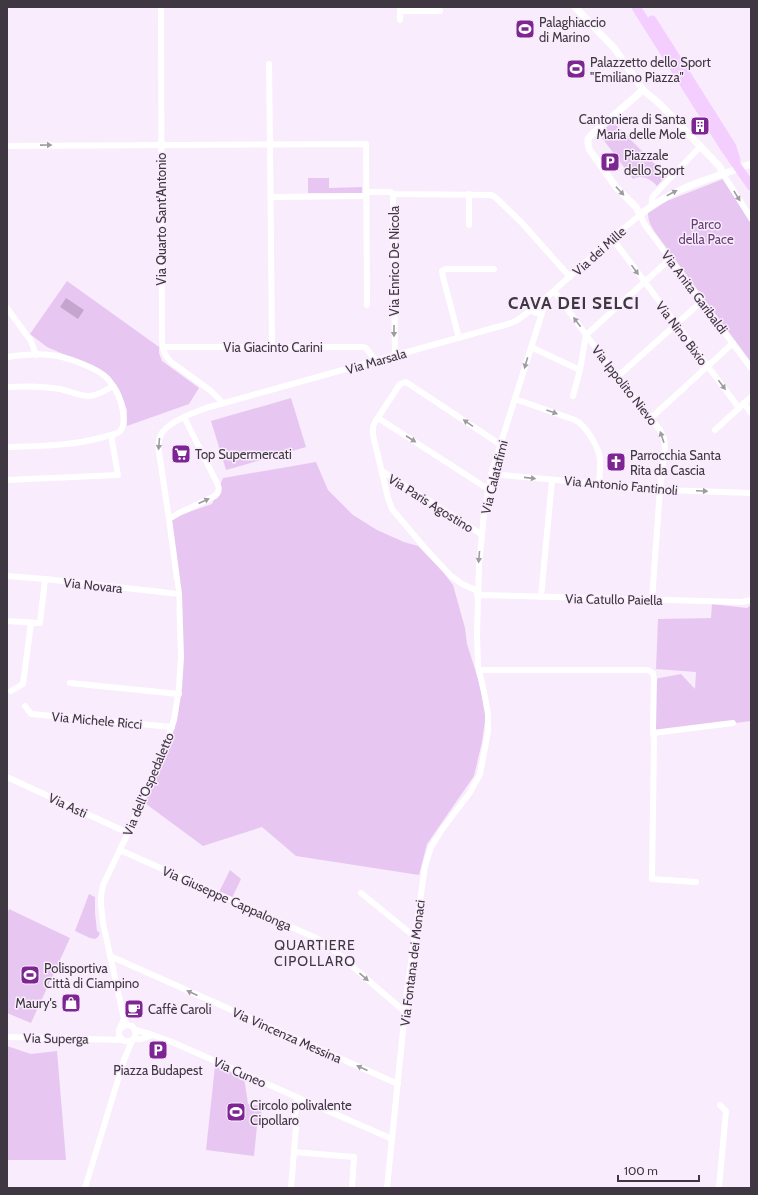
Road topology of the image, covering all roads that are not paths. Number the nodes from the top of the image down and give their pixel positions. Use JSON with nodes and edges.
{"nodes":[{"id":1,"x":161,"y":7,"type":"edge"},
{"id":2,"x":575,"y":7,"type":"edge"},
{"id":3,"x":636,"y":7,"type":"edge"},
{"id":4,"x":644,"y":7,"type":"edge"},
{"id":5,"x":400,"y":9,"type":"edge"},
{"id":6,"x":440,"y":11,"type":"dead end"},
{"id":7,"x":400,"y":20,"type":"dead end"},
{"id":8,"x":269,"y":64,"type":"dead end"},
{"id":9,"x":643,"y":90,"type":"junction"},
{"id":10,"x":161,"y":144,"type":"junction"},
{"id":11,"x":270,"y":144,"type":"junction"},
{"id":12,"x":7,"y":146,"type":"edge"},
{"id":13,"x":700,"y":147,"type":"junction"},
{"id":14,"x":751,"y":164,"type":"edge"},
{"id":15,"x":720,"y":167,"type":"junction"},
{"id":16,"x":739,"y":168,"type":"junction"},
{"id":17,"x":723,"y":174,"type":"junction"},
{"id":18,"x":751,"y":186,"type":"edge"},
{"id":19,"x":366,"y":194,"type":"junction"},
{"id":20,"x":393,"y":194,"type":"junction"},
{"id":21,"x":469,"y":194,"type":"junction"},
{"id":22,"x":271,"y":197,"type":"junction"},
{"id":23,"x":632,"y":203,"type":"junction"},
{"id":24,"x":652,"y":205,"type":"junction"},
{"id":25,"x":640,"y":215,"type":"junction"},
{"id":26,"x":751,"y":218,"type":"edge"},
{"id":27,"x":469,"y":225,"type":"dead end"},
{"id":28,"x":612,"y":238,"type":"junction"},
{"id":29,"x":670,"y":260,"type":"junction"},
{"id":30,"x":494,"y":269,"type":"dead end"},
{"id":31,"x":570,"y":277,"type":"junction"},
{"id":32,"x":644,"y":282,"type":"junction"},
{"id":33,"x":554,"y":291,"type":"junction"},
{"id":34,"x":701,"y":302,"type":"junction"},
{"id":35,"x":367,"y":305,"type":"dead end"},
{"id":36,"x":7,"y":308,"type":"edge"},
{"id":37,"x":537,"y":311,"type":"junction"},
{"id":38,"x":676,"y":324,"type":"junction"},
{"id":39,"x":586,"y":335,"type":"junction"},
{"id":40,"x":459,"y":338,"type":"junction"},
{"id":41,"x":733,"y":343,"type":"junction"},
{"id":42,"x":272,"y":347,"type":"junction"},
{"id":43,"x":531,"y":347,"type":"junction"},
{"id":44,"x":163,"y":348,"type":"junction"},
{"id":45,"x":36,"y":354,"type":"junction"},
{"id":46,"x":394,"y":356,"type":"junction"},
{"id":47,"x":7,"y":357,"type":"edge"},
{"id":48,"x":376,"y":361,"type":"junction"},
{"id":49,"x":708,"y":366,"type":"junction"},
{"id":50,"x":751,"y":368,"type":"edge"},
{"id":51,"x":580,"y":370,"type":"junction"},
{"id":52,"x":617,"y":377,"type":"junction"},
{"id":53,"x":113,"y":386,"type":"junction"},
{"id":54,"x":7,"y":388,"type":"edge"},
{"id":55,"x":573,"y":396,"type":"dead end"},
{"id":56,"x":751,"y":397,"type":"edge"},
{"id":57,"x":516,"y":398,"type":"junction"},
{"id":58,"x":222,"y":403,"type":"junction"},
{"id":59,"x":742,"y":406,"type":"junction"},
{"id":60,"x":751,"y":413,"type":"edge"},
{"id":61,"x":184,"y":417,"type":"junction"},
{"id":62,"x":378,"y":418,"type":"junction"},
{"id":63,"x":651,"y":418,"type":"junction"},
{"id":64,"x":714,"y":430,"type":"dead end"},
{"id":65,"x":111,"y":435,"type":"junction"},
{"id":66,"x":501,"y":445,"type":"junction"},
{"id":67,"x":7,"y":447,"type":"edge"},
{"id":68,"x":382,"y":471,"type":"junction"},
{"id":69,"x":491,"y":474,"type":"junction"},
{"id":70,"x":7,"y":480,"type":"edge"},
{"id":71,"x":552,"y":480,"type":"junction"},
{"id":72,"x":598,"y":485,"type":"junction"},
{"id":73,"x":488,"y":489,"type":"junction"},
{"id":74,"x":660,"y":489,"type":"junction"},
{"id":75,"x":751,"y":493,"type":"edge"},
{"id":76,"x":169,"y":519,"type":"junction"},
{"id":77,"x":481,"y":534,"type":"junction"},
{"id":78,"x":7,"y":576,"type":"edge"},
{"id":79,"x":45,"y":579,"type":"junction"},
{"id":80,"x":477,"y":593,"type":"junction"},
{"id":81,"x":179,"y":594,"type":"junction"},
{"id":82,"x":541,"y":597,"type":"junction"},
{"id":83,"x":652,"y":600,"type":"junction"},
{"id":84,"x":751,"y":600,"type":"edge"},
{"id":85,"x":7,"y":621,"type":"edge"},
{"id":86,"x":31,"y":623,"type":"junction"},
{"id":87,"x":479,"y":670,"type":"junction"},
{"id":88,"x":70,"y":683,"type":"dead end"},
{"id":89,"x":11,"y":691,"type":"dead end"},
{"id":90,"x":178,"y":694,"type":"junction"},
{"id":91,"x":25,"y":706,"type":"dead end"},
{"id":92,"x":733,"y":723,"type":"dead end"},
{"id":93,"x":172,"y":727,"type":"junction"},
{"id":94,"x":653,"y":733,"type":"junction"},
{"id":95,"x":484,"y":753,"type":"joint"},
{"id":96,"x":7,"y":777,"type":"edge"},
{"id":97,"x":128,"y":833,"type":"junction"},
{"id":98,"x":120,"y":850,"type":"junction"},
{"id":99,"x":696,"y":882,"type":"dead end"},
{"id":100,"x":361,"y":893,"type":"dead end"},
{"id":101,"x":415,"y":937,"type":"junction"},
{"id":102,"x":110,"y":956,"type":"junction"},
{"id":103,"x":405,"y":1012,"type":"junction"},
{"id":104,"x":126,"y":1022,"type":"junction"},
{"id":105,"x":120,"y":1029,"type":"junction"},
{"id":106,"x":136,"y":1030,"type":"junction"},
{"id":107,"x":153,"y":1035,"type":"junction"},
{"id":108,"x":7,"y":1037,"type":"edge"},
{"id":109,"x":105,"y":1040,"type":"junction"},
{"id":110,"x":133,"y":1040,"type":"junction"},
{"id":111,"x":123,"y":1041,"type":"junction"},
{"id":112,"x":124,"y":1060,"type":"junction"},
{"id":113,"x":398,"y":1084,"type":"junction"},
{"id":114,"x":297,"y":1101,"type":"dead end"},
{"id":115,"x":720,"y":1105,"type":"dead end"},
{"id":116,"x":392,"y":1139,"type":"junction"},
{"id":117,"x":294,"y":1152,"type":"junction"},
{"id":118,"x":85,"y":1188,"type":"edge"},
{"id":119,"x":291,"y":1188,"type":"edge"},
{"id":120,"x":352,"y":1188,"type":"edge"},
{"id":121,"x":387,"y":1188,"type":"edge"},
{"id":122,"x":719,"y":1188,"type":"edge"}],
"edges":[{"from":1,"to":10,"type":"street","name":"Via Quarto Sant'Antonio"},
{"from":2,"to":9,"type":"street"},
{"from":3,"to":16,"type":"main road"},
{"from":4,"to":16,"type":"main road"},
{"from":5,"to":6,"type":"street"},
{"from":5,"to":7,"type":"street"},
{"from":8,"to":11,"type":"street"},
{"from":9,"to":13,"type":"street"},
{"from":9,"to":23,"type":"street","one_way":true},
{"from":10,"to":11,"type":"street"},
{"from":12,"to":10,"type":"street","one_way":true},
{"from":10,"to":44,"type":"street","name":"Via Quarto Sant'Antonio"},
{"from":11,"to":19,"type":"street"},
{"from":11,"to":22,"type":"street"},
{"from":13,"to":15,"type":"street"},
{"from":13,"to":24,"type":"street","name":"Via dei Mille"},
{"from":14,"to":16,"type":"street","name":"Via dei Mille"},
{"from":15,"to":16,"type":"street"},
{"from":15,"to":17,"type":"street"},
{"from":16,"to":17,"type":"street","name":"Via dei Mille"},
{"from":16,"to":18,"type":"main road"},
{"from":24,"to":17,"type":"street","name":"Via dei Mille","one_way":true},
{"from":17,"to":26,"type":"street","one_way":true},
{"from":19,"to":20,"type":"street"},
{"from":19,"to":22,"type":"street"},
{"from":19,"to":35,"type":"street"},
{"from":20,"to":21,"type":"street","name":"Via Enrico De Nicola"},
{"from":20,"to":46,"type":"street","name":"Via Enrico De Nicola","one_way":true},
{"from":21,"to":27,"type":"street"},
{"from":21,"to":31,"type":"street","name":"Via Enrico De Nicola"},
{"from":22,"to":42,"type":"street"},
{"from":23,"to":24,"type":"street"},
{"from":23,"to":25,"type":"street"},
{"from":24,"to":25,"type":"street","name":"Via dei Mille"},
{"from":25,"to":28,"type":"street","name":"Via dei Mille"},
{"from":25,"to":29,"type":"street","name":"Via Anita Garibaldi"},
{"from":28,"to":31,"type":"street","name":"Via dei Mille"},
{"from":28,"to":32,"type":"street","name":"Via Nino Bixio","one_way":true},
{"from":29,"to":32,"type":"street"},
{"from":29,"to":34,"type":"street","name":"Via Anita Garibaldi"},
{"from":30,"to":40,"type":"street"},
{"from":31,"to":33,"type":"street","name":"Via dei Mille"},
{"from":32,"to":38,"type":"street","name":"Via Nino Bixio"},
{"from":32,"to":39,"type":"street"},
{"from":33,"to":37,"type":"street","name":"Via dei Mille"},
{"from":39,"to":33,"type":"street","name":"Via Ippolito Nievo","one_way":true},
{"from":34,"to":38,"type":"street"},
{"from":34,"to":41,"type":"street","name":"Via Anita Garibaldi"},
{"from":36,"to":45,"type":"street"},
{"from":37,"to":40,"type":"street","name":"Via Marsala"},
{"from":37,"to":43,"type":"street","name":"Via Calatafimi"},
{"from":38,"to":49,"type":"street","name":"Via Nino Bixio"},
{"from":38,"to":52,"type":"street"},
{"from":39,"to":51,"type":"street"},
{"from":39,"to":52,"type":"street","name":"Via Ippolito Nievo"},
{"from":40,"to":46,"type":"street","name":"Via Marsala"},
{"from":41,"to":49,"type":"street"},
{"from":41,"to":50,"type":"street","name":"Via Anita Garibaldi"},
{"from":42,"to":44,"type":"street","name":"Via Giacinto Carini"},
{"from":42,"to":48,"type":"street","name":"Via Giacinto Carini"},
{"from":43,"to":51,"type":"street"},
{"from":43,"to":57,"type":"street","name":"Via Calatafimi","one_way":true},
{"from":44,"to":58,"type":"street"},
{"from":45,"to":47,"type":"street"},
{"from":45,"to":53,"type":"street"},
{"from":46,"to":48,"type":"street","name":"Via Marsala"},
{"from":48,"to":58,"type":"street","name":"Via Marsala"},
{"from":49,"to":59,"type":"street","name":"Via Nino Bixio","one_way":true},
{"from":49,"to":63,"type":"street"},
{"from":51,"to":55,"type":"street"},
{"from":52,"to":63,"type":"street","name":"Via Ippolito Nievo"},
{"from":53,"to":54,"type":"street"},
{"from":53,"to":65,"type":"street"},
{"from":56,"to":59,"type":"street"},
{"from":57,"to":66,"type":"street","name":"Via Calatafimi"},
{"from":57,"to":72,"type":"street","one_way":true},
{"from":58,"to":61,"type":"street","name":"Via dell'Ospedaletto"},
{"from":59,"to":60,"type":"street","name":"Via Nino Bixio"},
{"from":59,"to":64,"type":"street"},
{"from":61,"to":76,"type":"street","name":"Via dell'Ospedaletto","one_way":true},
{"from":76,"to":61,"type":"street","one_way":true},
{"from":66,"to":62,"type":"street","one_way":true},
{"from":62,"to":68,"type":"street","name":"Via Catullo Paiella"},
{"from":62,"to":73,"type":"street","one_way":true},
{"from":74,"to":63,"type":"street","name":"Via Ippolito Nievo","one_way":true},
{"from":65,"to":67,"type":"street"},
{"from":65,"to":70,"type":"street"},
{"from":66,"to":69,"type":"street","name":"Via Calatafimi"},
{"from":68,"to":77,"type":"street","name":"Via Paris Agostino"},
{"from":68,"to":80,"type":"street","name":"Via Catullo Paiella"},
{"from":69,"to":71,"type":"street","name":"Via Antonio Fantinoli","one_way":true},
{"from":69,"to":73,"type":"street","name":"Via Calatafimi"},
{"from":71,"to":72,"type":"street","name":"Via Antonio Fantinoli"},
{"from":71,"to":82,"type":"street"},
{"from":72,"to":74,"type":"street","name":"Via Antonio Fantinoli"},
{"from":73,"to":77,"type":"street","name":"Via Calatafimi"},
{"from":74,"to":75,"type":"street","name":"Via Antonio Fantinoli","one_way":true},
{"from":74,"to":83,"type":"street","name":"Via Ippolito Nievo"},
{"from":76,"to":81,"type":"street","name":"Via dell'Ospedaletto"},
{"from":77,"to":80,"type":"street","name":"Via Calatafimi","one_way":true},
{"from":78,"to":79,"type":"street","name":"Via Novara"},
{"from":79,"to":81,"type":"street","name":"Via Novara"},
{"from":79,"to":86,"type":"street"},
{"from":80,"to":82,"type":"street","name":"Via Catullo Paiella"},
{"from":80,"to":87,"type":"street","name":"Via Calatafimi"},
{"from":81,"to":90,"type":"street","name":"Via dell'Ospedaletto"},
{"from":82,"to":83,"type":"street","name":"Via Catullo Paiella"},
{"from":83,"to":84,"type":"street","name":"Via Catullo Paiella"},
{"from":85,"to":86,"type":"street"},
{"from":86,"to":89,"type":"street"},
{"from":87,"to":94,"type":"street"},
{"from":87,"to":95,"type":"street","name":"Via Calatafimi"},
{"from":88,"to":90,"type":"street"},
{"from":90,"to":93,"type":"street","name":"Via dell'Ospedaletto"},
{"from":91,"to":93,"type":"street","name":"Via Michele Ricci"},
{"from":92,"to":94,"type":"street"},
{"from":93,"to":97,"type":"street","name":"Via dell'Ospedaletto"},
{"from":94,"to":99,"type":"street"},
{"from":95,"to":101,"type":"street","name":"Via Fontana dei Monaci"},
{"from":96,"to":97,"type":"street","name":"Via Asti"},
{"from":97,"to":98,"type":"street","name":"Via dell'Ospedaletto"},
{"from":98,"to":102,"type":"street","name":"Via dell'Ospedaletto"},
{"from":98,"to":103,"type":"street","name":"Via Giuseppe Cappalonga","one_way":true},
{"from":100,"to":101,"type":"street"},
{"from":101,"to":103,"type":"street","name":"Via Fontana dei Monaci"},
{"from":102,"to":104,"type":"street","name":"Via dell'Ospedaletto"},
{"from":113,"to":102,"type":"street","name":"Via Vincenza Messina","one_way":true},
{"from":103,"to":113,"type":"street","name":"Via Fontana dei Monaci"},
{"from":104,"to":105,"type":"street"},
{"from":104,"to":106,"type":"street"},
{"from":105,"to":109,"type":"street","name":"Via Superga"},
{"from":105,"to":111,"type":"street"},
{"from":106,"to":107,"type":"street","name":"Via Cuneo"},
{"from":106,"to":110,"type":"street"},
{"from":107,"to":110,"type":"street"},
{"from":107,"to":116,"type":"street","name":"Via Cuneo"},
{"from":108,"to":109,"type":"street","name":"Via Superga"},
{"from":109,"to":111,"type":"street","name":"Via Superga"},
{"from":110,"to":111,"type":"street"},
{"from":110,"to":112,"type":"street"},
{"from":111,"to":112,"type":"street"},
{"from":112,"to":118,"type":"street"},
{"from":113,"to":116,"type":"street","name":"Via Fontana dei Monaci"},
{"from":114,"to":117,"type":"street"},
{"from":115,"to":122,"type":"street"},
{"from":116,"to":121,"type":"street","name":"Via Fontana dei Monaci"},
{"from":117,"to":119,"type":"street"},
{"from":117,"to":120,"type":"street"}]}
